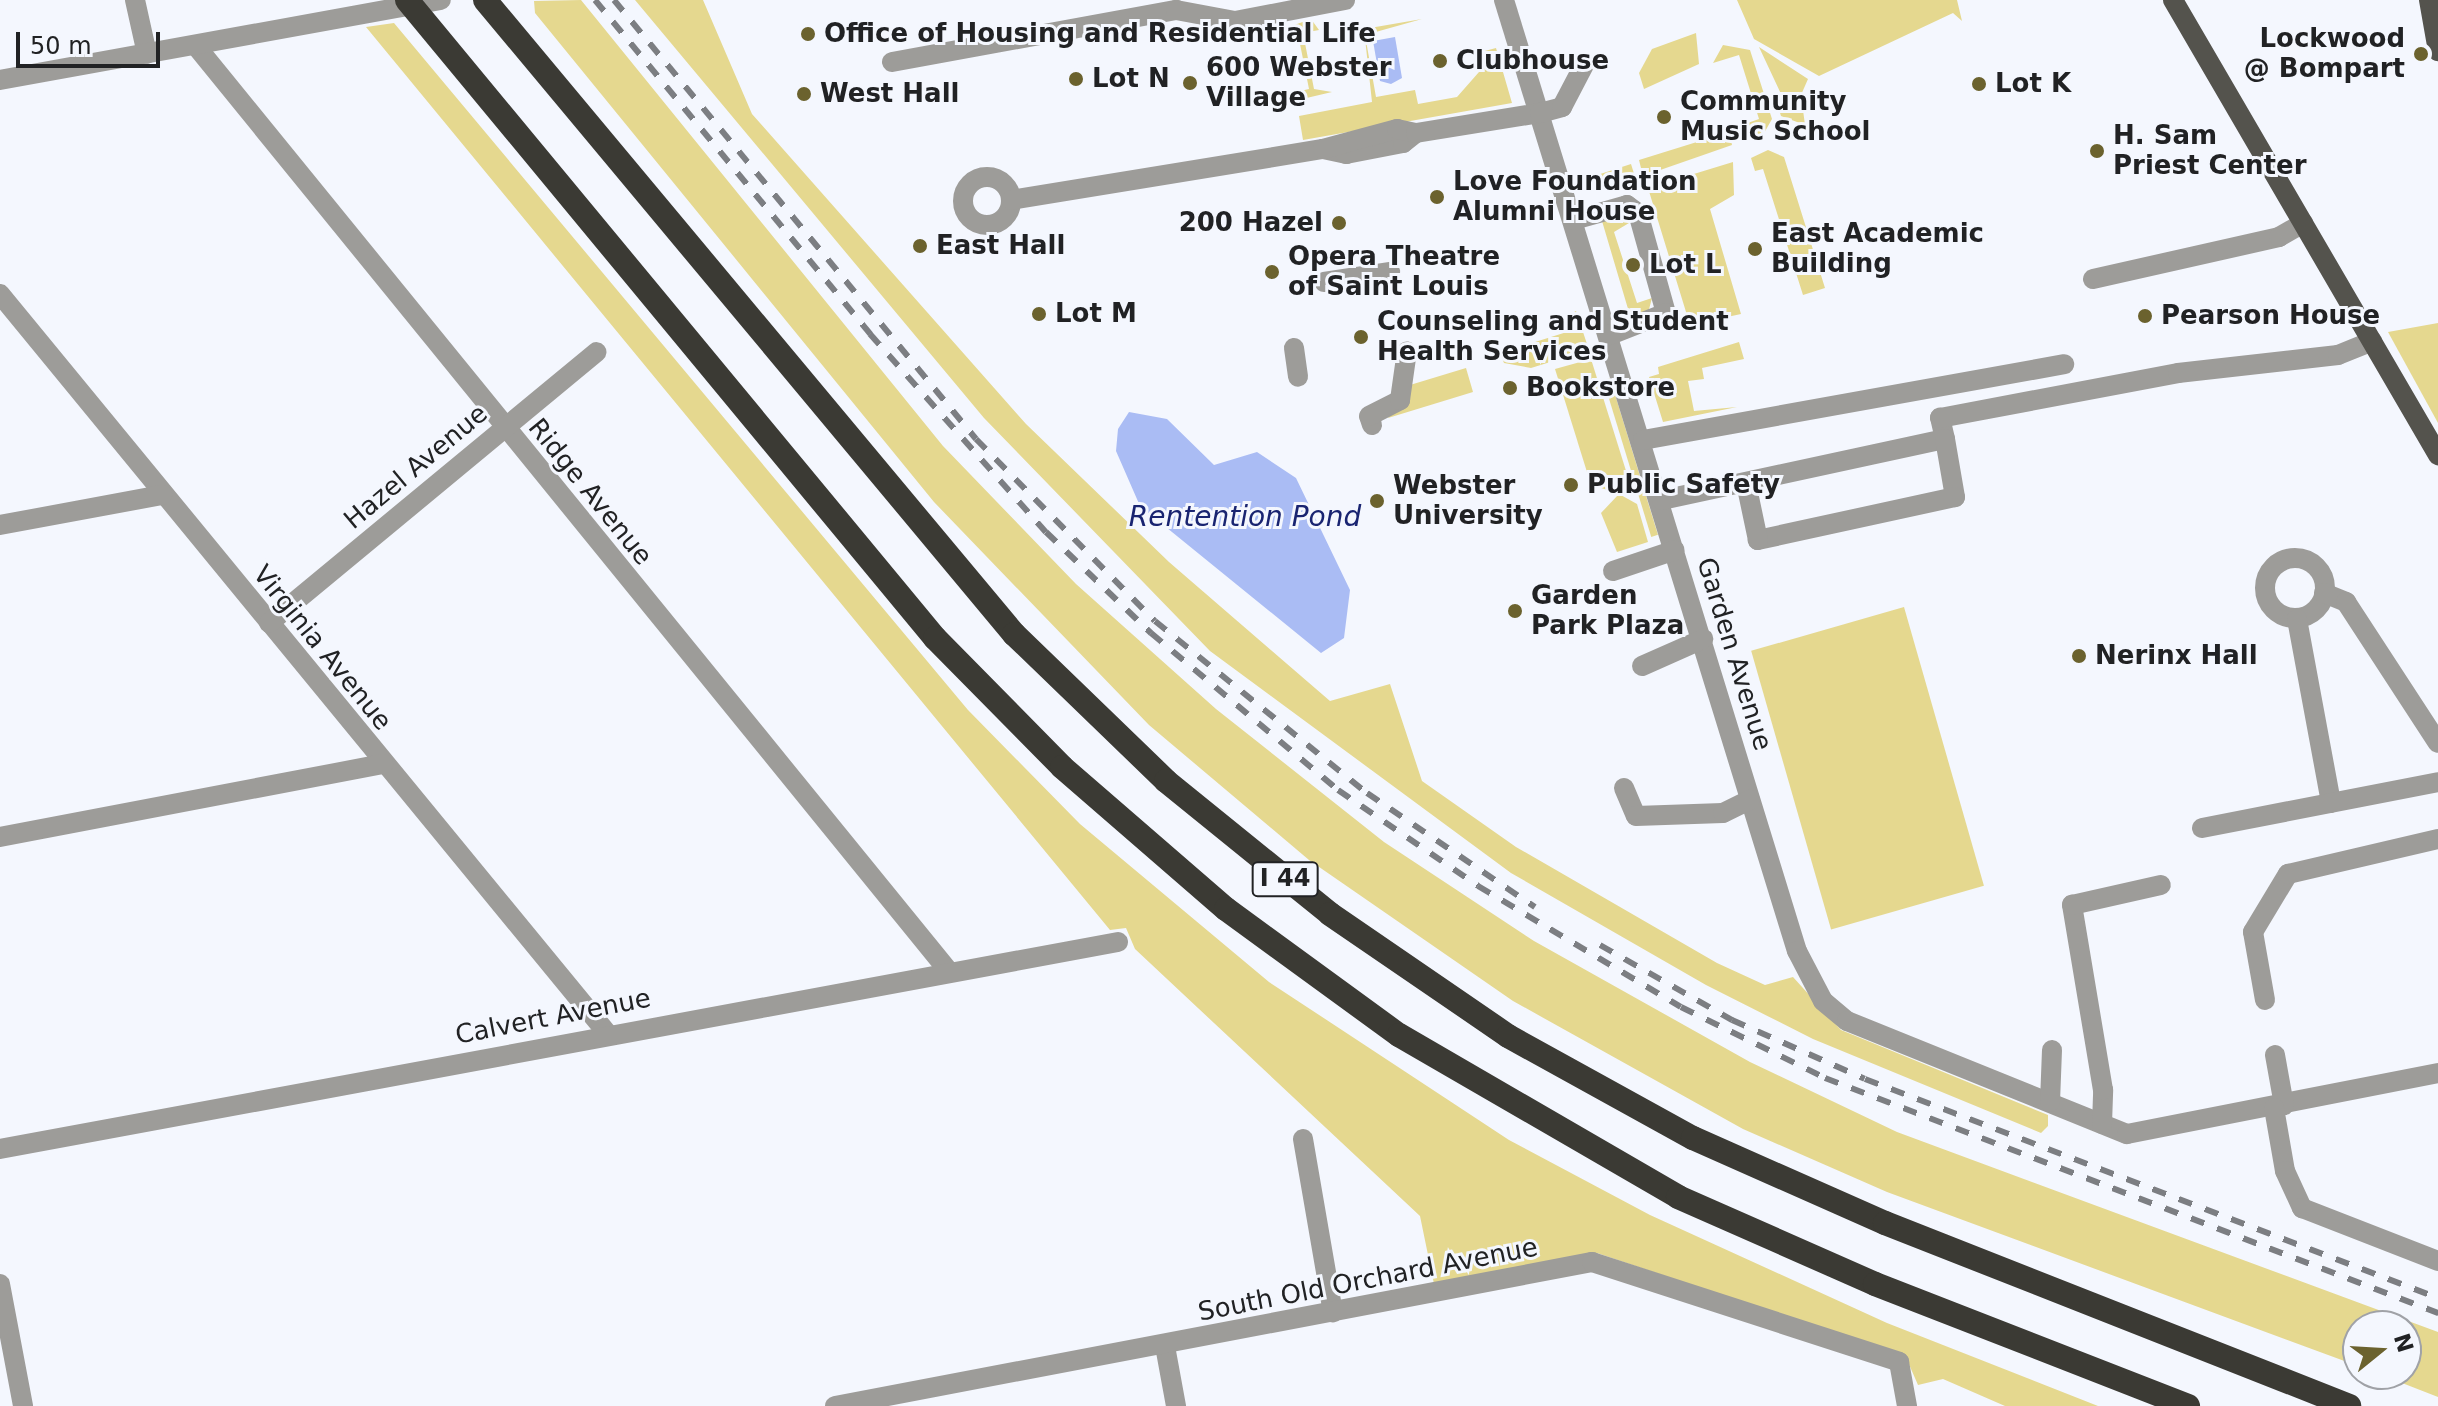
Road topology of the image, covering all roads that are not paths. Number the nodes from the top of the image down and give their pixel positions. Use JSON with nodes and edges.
{"nodes":[{"id":1,"x":135,"y":0,"type":"edge"},
{"id":2,"x":407,"y":0,"type":"edge"},
{"id":3,"x":441,"y":0,"type":"edge"},
{"id":4,"x":485,"y":0,"type":"edge"},
{"id":5,"x":1345,"y":0,"type":"edge"},
{"id":6,"x":1504,"y":0,"type":"edge"},
{"id":7,"x":2173,"y":0,"type":"edge"},
{"id":8,"x":2429,"y":0,"type":"edge"},
{"id":9,"x":196,"y":46,"type":"junction"},
{"id":10,"x":2438,"y":51,"type":"edge"},
{"id":11,"x":147,"y":54,"type":"junction"},
{"id":12,"x":892,"y":62,"type":"dead end"},
{"id":13,"x":1584,"y":65,"type":"dead end"},
{"id":14,"x":0,"y":80,"type":"edge"},
{"id":15,"x":1540,"y":113,"type":"junction"},
{"id":16,"x":1011,"y":200,"type":"dead end"},
{"id":17,"x":1574,"y":220,"type":"junction"},
{"id":18,"x":2303,"y":223,"type":"junction"},
{"id":19,"x":1390,"y":272,"type":"dead end"},
{"id":20,"x":2093,"y":279,"type":"dead end"},
{"id":21,"x":1324,"y":282,"type":"dead end"},
{"id":22,"x":0,"y":294,"type":"edge"},
{"id":23,"x":1610,"y":335,"type":"junction"},
{"id":24,"x":2372,"y":341,"type":"junction"},
{"id":25,"x":1294,"y":348,"type":"dead end"},
{"id":26,"x":1407,"y":351,"type":"dead end"},
{"id":27,"x":597,"y":352,"type":"dead end"},
{"id":28,"x":2064,"y":364,"type":"dead end"},
{"id":29,"x":1298,"y":377,"type":"dead end"},
{"id":30,"x":1939,"y":381,"type":"junction"},
{"id":31,"x":1945,"y":417,"type":"junction"},
{"id":32,"x":1372,"y":425,"type":"dead end"},
{"id":33,"x":504,"y":429,"type":"junction"},
{"id":34,"x":1945,"y":439,"type":"junction"},
{"id":35,"x":1643,"y":440,"type":"junction"},
{"id":36,"x":2438,"y":455,"type":"edge"},
{"id":37,"x":1746,"y":483,"type":"junction"},
{"id":38,"x":162,"y":495,"type":"junction"},
{"id":39,"x":1662,"y":500,"type":"junction"},
{"id":40,"x":0,"y":525,"type":"edge"},
{"id":41,"x":1675,"y":550,"type":"junction"},
{"id":42,"x":1613,"y":571,"type":"dead end"},
{"id":43,"x":2324,"y":593,"type":"junction"},
{"id":44,"x":2297,"y":619,"type":"junction"},
{"id":45,"x":269,"y":623,"type":"junction"},
{"id":46,"x":1703,"y":639,"type":"junction"},
{"id":47,"x":1642,"y":666,"type":"dead end"},
{"id":48,"x":2438,"y":743,"type":"edge"},
{"id":49,"x":383,"y":764,"type":"junction"},
{"id":50,"x":2438,"y":782,"type":"edge"},
{"id":51,"x":1624,"y":788,"type":"dead end"},
{"id":52,"x":1750,"y":800,"type":"junction"},
{"id":53,"x":2331,"y":803,"type":"junction"},
{"id":54,"x":2202,"y":828,"type":"dead end"},
{"id":55,"x":0,"y":837,"type":"edge"},
{"id":56,"x":2438,"y":839,"type":"edge"},
{"id":57,"x":2161,"y":885,"type":"dead end"},
{"id":58,"x":1118,"y":942,"type":"dead end"},
{"id":59,"x":947,"y":969,"type":"junction"},
{"id":60,"x":2265,"y":1000,"type":"dead end"},
{"id":61,"x":607,"y":1033,"type":"junction"},
{"id":62,"x":2052,"y":1050,"type":"dead end"},
{"id":63,"x":2275,"y":1055,"type":"dead end"},
{"id":64,"x":2438,"y":1073,"type":"edge"},
{"id":65,"x":2050,"y":1102,"type":"junction"},
{"id":66,"x":2279,"y":1106,"type":"junction"},
{"id":67,"x":2102,"y":1124,"type":"junction"},
{"id":68,"x":1303,"y":1139,"type":"dead end"},
{"id":69,"x":0,"y":1149,"type":"edge"},
{"id":70,"x":2438,"y":1261,"type":"edge"},
{"id":71,"x":0,"y":1286,"type":"edge"},
{"id":72,"x":1333,"y":1312,"type":"junction"},
{"id":73,"x":1165,"y":1346,"type":"junction"},
{"id":74,"x":23,"y":1406,"type":"edge"},
{"id":75,"x":835,"y":1406,"type":"edge"},
{"id":76,"x":1176,"y":1406,"type":"edge"},
{"id":77,"x":1907,"y":1406,"type":"edge"},
{"id":78,"x":2188,"y":1406,"type":"edge"},
{"id":79,"x":2349,"y":1406,"type":"edge"}],
"edges":[{"from":1,"to":11,"type":"street"},
{"from":2,"to":78,"type":"highway","number":"I 44"},
{"from":3,"to":9,"type":"street"},
{"from":4,"to":79,"type":"highway","number":"I 44"},
{"from":5,"to":12,"type":"street"},
{"from":6,"to":15,"type":"street","name":"Garden Avenue"},
{"from":7,"to":18,"type":"main road"},
{"from":8,"to":10,"type":"main road"},
{"from":9,"to":11,"type":"street"},
{"from":9,"to":33,"type":"street","name":"Ridge Avenue"},
{"from":11,"to":14,"type":"street"},
{"from":13,"to":15,"type":"street"},
{"from":15,"to":16,"type":"street"},
{"from":15,"to":17,"type":"street","name":"Garden Avenue"},
{"from":17,"to":23,"type":"street","name":"Garden Avenue"},
{"from":17,"to":23,"type":"street"},
{"from":18,"to":20,"type":"street"},
{"from":18,"to":24,"type":"main road"},
{"from":19,"to":21,"type":"street"},
{"from":22,"to":38,"type":"street","name":"Virginia Avenue"},
{"from":23,"to":35,"type":"street","name":"Garden Avenue"},
{"from":24,"to":31,"type":"street"},
{"from":24,"to":36,"type":"main road"},
{"from":25,"to":29,"type":"street"},
{"from":26,"to":32,"type":"street"},
{"from":27,"to":33,"type":"street","name":"Hazel Avenue"},
{"from":28,"to":30,"type":"street"},
{"from":30,"to":31,"type":"street"},
{"from":30,"to":35,"type":"street"},
{"from":31,"to":34,"type":"street"},
{"from":33,"to":45,"type":"street","name":"Hazel Avenue"},
{"from":33,"to":59,"type":"street","name":"Ridge Avenue"},
{"from":34,"to":37,"type":"street"},
{"from":34,"to":37,"type":"street"},
{"from":35,"to":39,"type":"street","name":"Garden Avenue"},
{"from":37,"to":39,"type":"street"},
{"from":38,"to":40,"type":"street"},
{"from":38,"to":45,"type":"street","name":"Virginia Avenue"},
{"from":39,"to":41,"type":"street","name":"Garden Avenue"},
{"from":41,"to":42,"type":"street"},
{"from":41,"to":46,"type":"street","name":"Garden Avenue"},
{"from":43,"to":44,"type":"street"},
{"from":43,"to":44,"type":"street"},
{"from":43,"to":48,"type":"street"},
{"from":44,"to":53,"type":"street"},
{"from":45,"to":49,"type":"street","name":"Virginia Avenue"},
{"from":46,"to":47,"type":"street"},
{"from":46,"to":52,"type":"street","name":"Garden Avenue"},
{"from":49,"to":55,"type":"street"},
{"from":49,"to":61,"type":"street","name":"Virginia Avenue"},
{"from":50,"to":53,"type":"street"},
{"from":51,"to":52,"type":"street"},
{"from":52,"to":65,"type":"street","name":"Garden Avenue"},
{"from":53,"to":54,"type":"street"},
{"from":56,"to":60,"type":"street"},
{"from":57,"to":67,"type":"street"},
{"from":58,"to":59,"type":"street","name":"Calvert Avenue"},
{"from":59,"to":61,"type":"street","name":"Calvert Avenue"},
{"from":61,"to":69,"type":"street","name":"Calvert Avenue"},
{"from":62,"to":65,"type":"street"},
{"from":63,"to":66,"type":"street"},
{"from":64,"to":66,"type":"street"},
{"from":65,"to":67,"type":"street","name":"Garden Avenue"},
{"from":66,"to":67,"type":"street","name":"Garden Avenue"},
{"from":66,"to":70,"type":"street"},
{"from":68,"to":72,"type":"street"},
{"from":71,"to":74,"type":"street"},
{"from":72,"to":73,"type":"street","name":"South Old Orchard Avenue"},
{"from":72,"to":77,"type":"street","name":"South Old Orchard Avenue"},
{"from":73,"to":75,"type":"street","name":"South Old Orchard Avenue"},
{"from":73,"to":76,"type":"street"}]}
